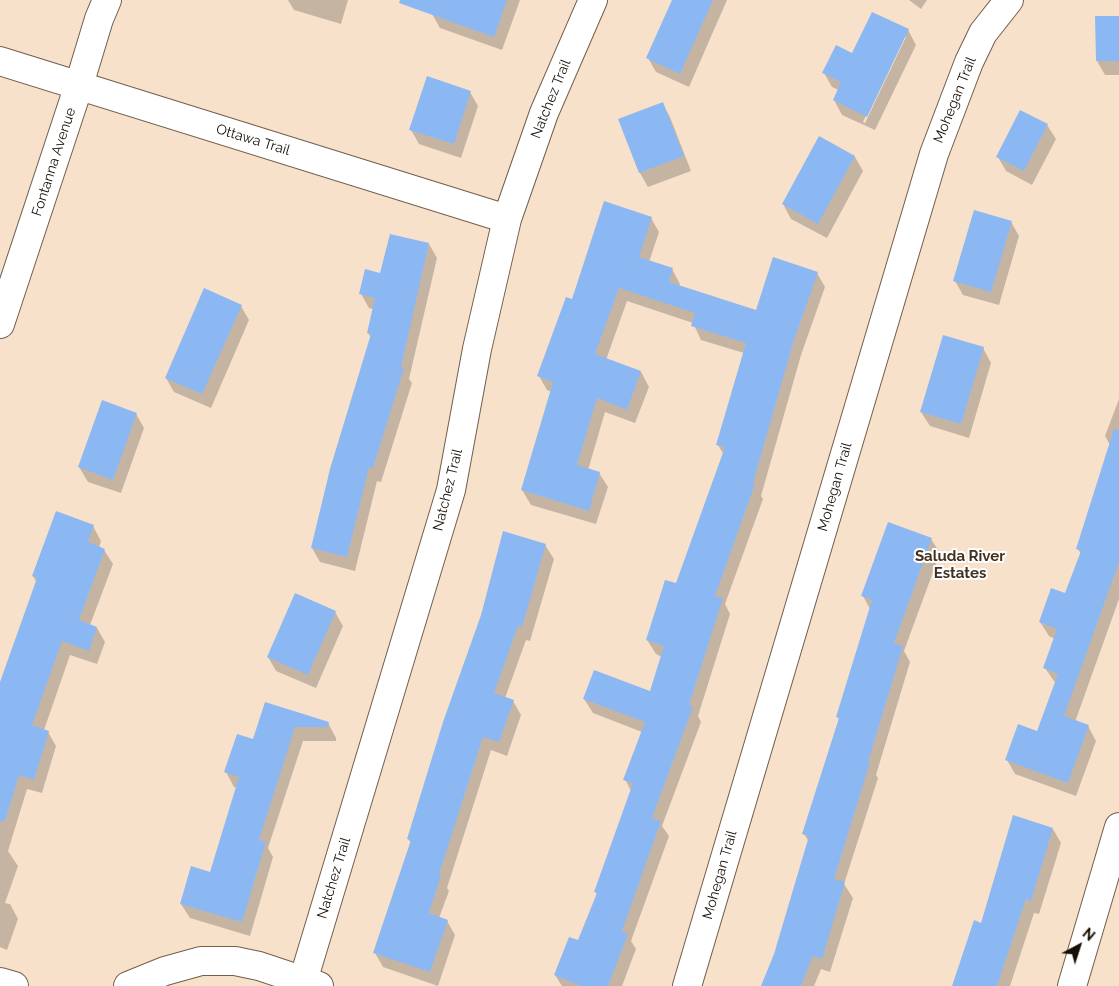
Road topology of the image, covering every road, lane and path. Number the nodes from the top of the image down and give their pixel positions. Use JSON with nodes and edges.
{"nodes":[{"id":1,"x":107,"y":0,"type":"edge"},
{"id":2,"x":593,"y":0,"type":"edge"},
{"id":3,"x":1010,"y":0,"type":"edge"},
{"id":4,"x":0,"y":60,"type":"edge"},
{"id":5,"x":80,"y":85,"type":"junction"},
{"id":6,"x":507,"y":219,"type":"junction"},
{"id":7,"x":0,"y":324,"type":"edge"},
{"id":8,"x":1119,"y":827,"type":"edge"},
{"id":9,"x":161,"y":979,"type":"edge"},
{"id":10,"x":0,"y":982,"type":"edge"},
{"id":11,"x":311,"y":984,"type":"edge"},
{"id":12,"x":14,"y":986,"type":"edge"},
{"id":13,"x":128,"y":986,"type":"edge"},
{"id":14,"x":687,"y":986,"type":"edge"},
{"id":15,"x":1072,"y":986,"type":"edge"}],
"edges":[{"from":1,"to":5,"type":"street","name":"Fontanna Avenue"},
{"from":2,"to":6,"type":"street","name":"Natchez Trail"},
{"from":3,"to":14,"type":"street","name":"Mohegan Trail"},
{"from":4,"to":5,"type":"street","name":"Ottawa Trail"},
{"from":5,"to":6,"type":"street","name":"Ottawa Trail"},
{"from":5,"to":7,"type":"street","name":"Fontanna Avenue"},
{"from":6,"to":11,"type":"street","name":"Natchez Trail"},
{"from":8,"to":15,"type":"street"},
{"from":9,"to":11,"type":"street"},
{"from":9,"to":13,"type":"street"},
{"from":10,"to":12,"type":"street"}]}
